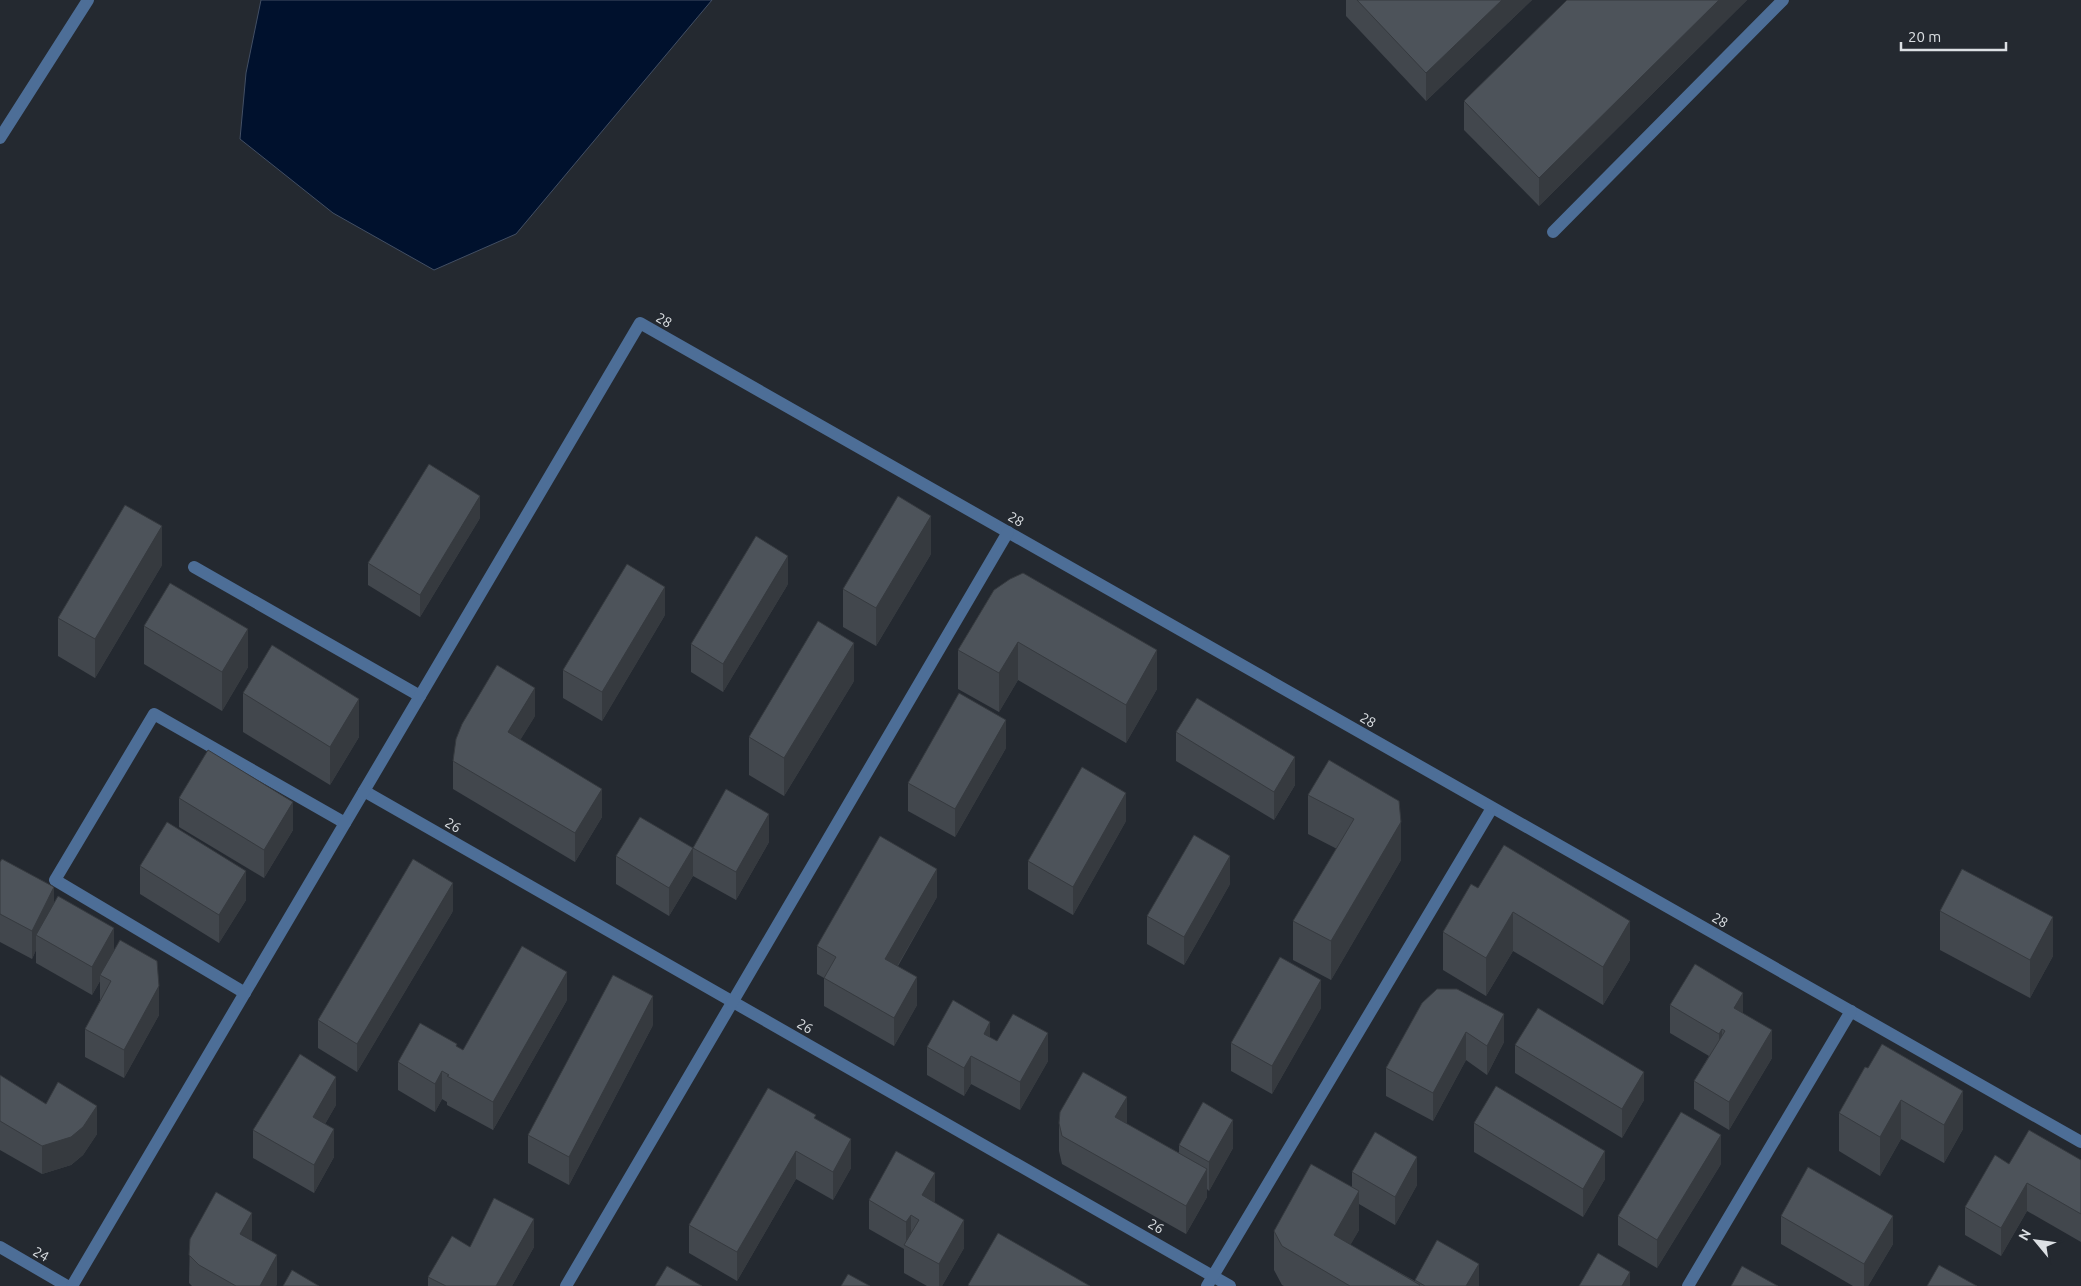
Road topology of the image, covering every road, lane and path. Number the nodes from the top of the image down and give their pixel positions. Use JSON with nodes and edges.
{"nodes":[{"id":1,"x":88,"y":0,"type":"edge"},
{"id":2,"x":1782,"y":0,"type":"edge"},
{"id":3,"x":0,"y":138,"type":"edge"},
{"id":4,"x":1553,"y":232,"type":"dead end"},
{"id":5,"x":1008,"y":532,"type":"junction"},
{"id":6,"x":194,"y":567,"type":"dead end"},
{"id":7,"x":420,"y":696,"type":"junction"},
{"id":8,"x":364,"y":791,"type":"junction"},
{"id":9,"x":1492,"y":808,"type":"junction"},
{"id":10,"x":345,"y":823,"type":"junction"},
{"id":11,"x":245,"y":993,"type":"junction"},
{"id":12,"x":733,"y":1002,"type":"junction"},
{"id":13,"x":1850,"y":1012,"type":"junction"},
{"id":14,"x":2081,"y":1142,"type":"edge"},
{"id":15,"x":0,"y":1247,"type":"edge"},
{"id":16,"x":1210,"y":1281,"type":"edge"},
{"id":17,"x":68,"y":1286,"type":"edge"},
{"id":18,"x":72,"y":1286,"type":"edge"},
{"id":19,"x":566,"y":1286,"type":"edge"},
{"id":20,"x":1230,"y":1286,"type":"edge"},
{"id":21,"x":1688,"y":1286,"type":"edge"}],
"edges":[{"from":1,"to":3,"type":"street"},
{"from":2,"to":4,"type":"street"},
{"from":5,"to":7,"type":"street","name":"28"},
{"from":5,"to":9,"type":"street","name":"28"},
{"from":5,"to":12,"type":"street"},
{"from":6,"to":7,"type":"street"},
{"from":7,"to":8,"type":"street"},
{"from":8,"to":10,"type":"street"},
{"from":8,"to":12,"type":"street","name":"26"},
{"from":9,"to":13,"type":"street","name":"28"},
{"from":9,"to":16,"type":"street"},
{"from":10,"to":11,"type":"street"},
{"from":10,"to":11,"type":"street"},
{"from":11,"to":18,"type":"street"},
{"from":12,"to":16,"type":"street","name":"26"},
{"from":12,"to":19,"type":"street"},
{"from":13,"to":14,"type":"street","name":"28"},
{"from":13,"to":21,"type":"street"},
{"from":15,"to":17,"type":"street","name":"24"},
{"from":16,"to":20,"type":"street","name":"26"}]}
